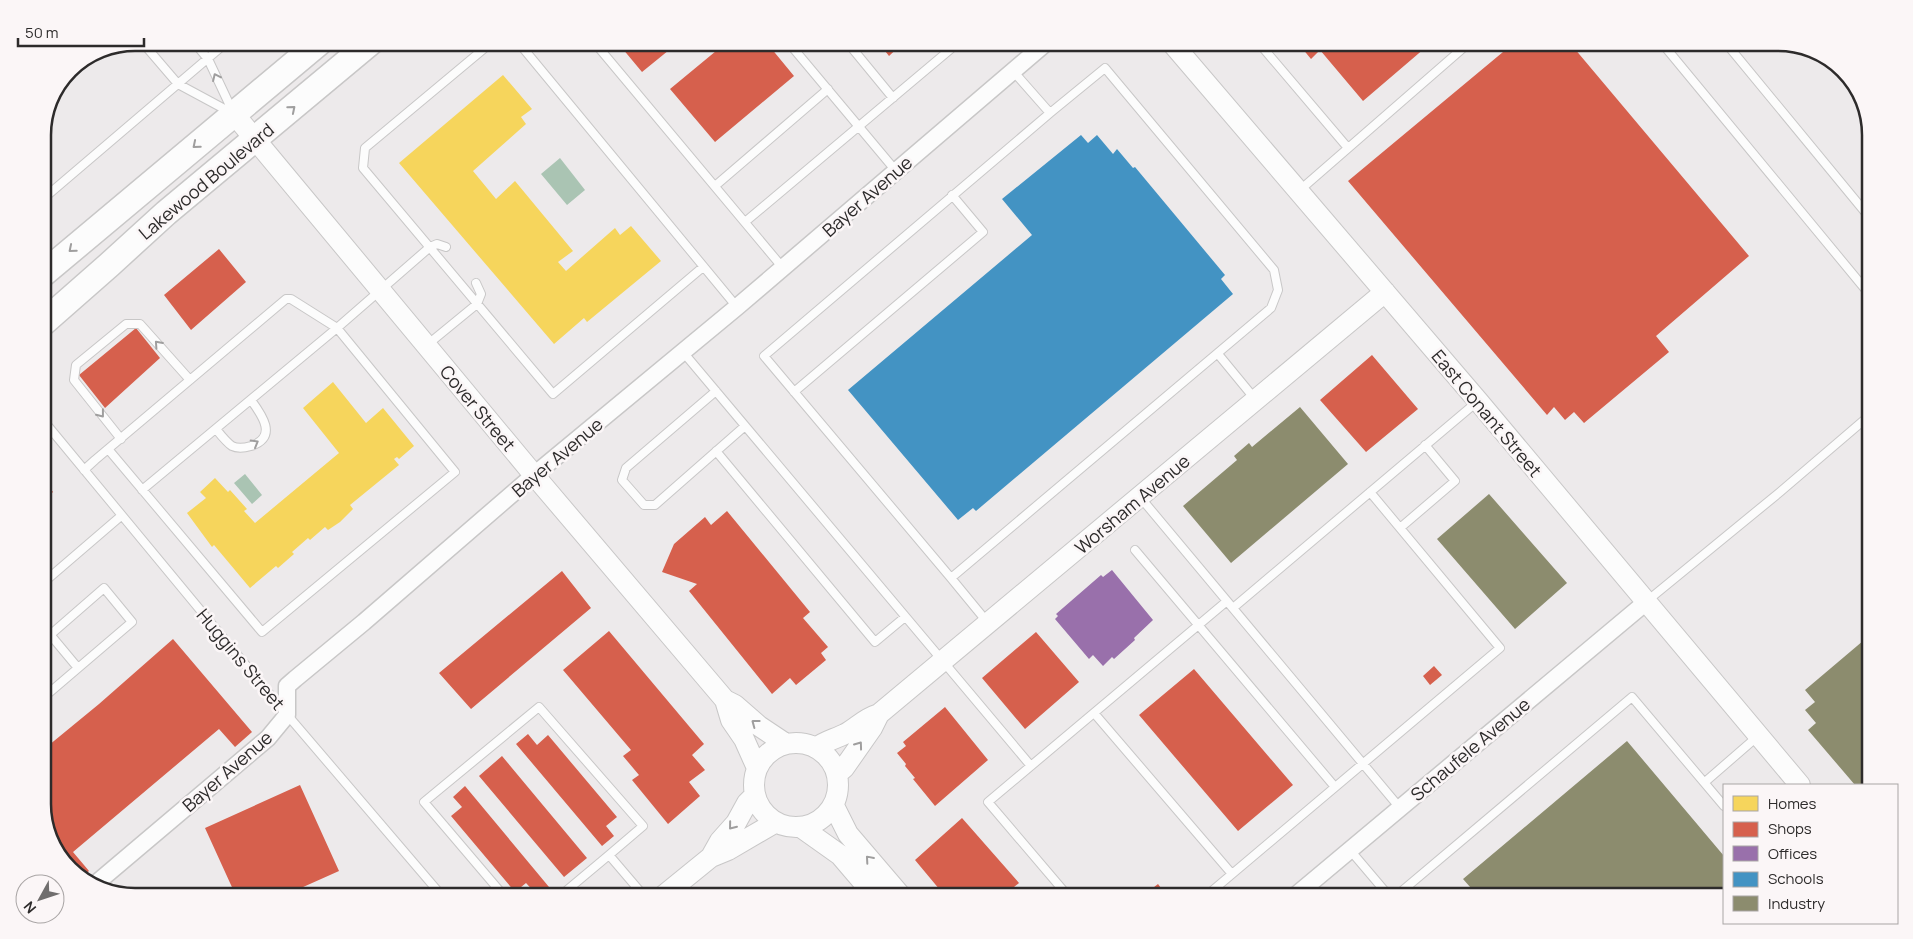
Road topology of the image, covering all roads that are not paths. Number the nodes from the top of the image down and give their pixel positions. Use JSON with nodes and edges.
{"nodes":[{"id":1,"x":151,"y":51,"type":"edge"},
{"id":2,"x":201,"y":51,"type":"edge"},
{"id":3,"x":217,"y":51,"type":"edge"},
{"id":4,"x":309,"y":51,"type":"edge"},
{"id":5,"x":360,"y":51,"type":"edge"},
{"id":6,"x":481,"y":51,"type":"edge"},
{"id":7,"x":525,"y":51,"type":"edge"},
{"id":8,"x":602,"y":51,"type":"edge"},
{"id":9,"x":796,"y":51,"type":"edge"},
{"id":10,"x":854,"y":51,"type":"edge"},
{"id":11,"x":948,"y":51,"type":"edge"},
{"id":12,"x":1036,"y":51,"type":"edge"},
{"id":13,"x":1179,"y":51,"type":"edge"},
{"id":14,"x":1266,"y":51,"type":"edge"},
{"id":15,"x":1460,"y":51,"type":"edge"},
{"id":16,"x":1668,"y":51,"type":"edge"},
{"id":17,"x":1732,"y":51,"type":"edge"},
{"id":18,"x":208,"y":59,"type":"junction"},
{"id":19,"x":1013,"y":71,"type":"junction"},
{"id":20,"x":178,"y":84,"type":"junction"},
{"id":21,"x":828,"y":89,"type":"junction"},
{"id":22,"x":893,"y":98,"type":"junction"},
{"id":23,"x":234,"y":114,"type":"junction"},
{"id":24,"x":1050,"y":114,"type":"junction"},
{"id":25,"x":858,"y":126,"type":"junction"},
{"id":26,"x":255,"y":140,"type":"junction"},
{"id":27,"x":1348,"y":148,"type":"junction"},
{"id":28,"x":896,"y":171,"type":"junction"},
{"id":29,"x":715,"y":186,"type":"junction"},
{"id":30,"x":1299,"y":190,"type":"junction"},
{"id":31,"x":51,"y":192,"type":"edge"},
{"id":32,"x":952,"y":195,"type":"junction"},
{"id":33,"x":1862,"y":208,"type":"edge"},
{"id":34,"x":745,"y":222,"type":"junction"},
{"id":35,"x":430,"y":247,"type":"junction"},
{"id":36,"x":446,"y":247,"type":"dead end"},
{"id":37,"x":51,"y":267,"type":"edge"},
{"id":38,"x":703,"y":267,"type":"junction"},
{"id":39,"x":783,"y":268,"type":"junction"},
{"id":40,"x":476,"y":283,"type":"dead end"},
{"id":41,"x":1862,"y":285,"type":"edge"},
{"id":42,"x":380,"y":290,"type":"junction"},
{"id":43,"x":1385,"y":292,"type":"junction"},
{"id":44,"x":477,"y":304,"type":"junction"},
{"id":45,"x":738,"y":306,"type":"junction"},
{"id":46,"x":51,"y":316,"type":"edge"},
{"id":47,"x":337,"y":328,"type":"junction"},
{"id":48,"x":427,"y":345,"type":"junction"},
{"id":49,"x":682,"y":352,"type":"junction"},
{"id":50,"x":1218,"y":354,"type":"junction"},
{"id":51,"x":190,"y":380,"type":"junction"},
{"id":52,"x":716,"y":391,"type":"junction"},
{"id":53,"x":794,"y":392,"type":"junction"},
{"id":54,"x":251,"y":400,"type":"junction"},
{"id":55,"x":1257,"y":400,"type":"junction"},
{"id":56,"x":1478,"y":401,"type":"junction"},
{"id":57,"x":1862,"y":422,"type":"edge"},
{"id":58,"x":744,"y":426,"type":"junction"},
{"id":59,"x":216,"y":429,"type":"junction"},
{"id":60,"x":51,"y":430,"type":"edge"},
{"id":61,"x":121,"y":438,"type":"junction"},
{"id":62,"x":1425,"y":445,"type":"junction"},
{"id":63,"x":108,"y":449,"type":"junction"},
{"id":64,"x":716,"y":451,"type":"junction"},
{"id":65,"x":84,"y":470,"type":"junction"},
{"id":66,"x":534,"y":476,"type":"junction"},
{"id":67,"x":142,"y":490,"type":"junction"},
{"id":68,"x":1370,"y":492,"type":"junction"},
{"id":69,"x":1140,"y":497,"type":"junction"},
{"id":70,"x":121,"y":516,"type":"junction"},
{"id":71,"x":1400,"y":528,"type":"junction"},
{"id":72,"x":1135,"y":550,"type":"dead end"},
{"id":73,"x":51,"y":576,"type":"edge"},
{"id":74,"x":951,"y":578,"type":"junction"},
{"id":75,"x":1227,"y":601,"type":"junction"},
{"id":76,"x":1645,"y":603,"type":"junction"},
{"id":77,"x":1233,"y":608,"type":"junction"},
{"id":78,"x":905,"y":617,"type":"junction"},
{"id":79,"x":988,"y":624,"type":"junction"},
{"id":80,"x":1198,"y":626,"type":"junction"},
{"id":81,"x":51,"y":634,"type":"edge"},
{"id":82,"x":51,"y":636,"type":"edge"},
{"id":83,"x":943,"y":661,"type":"junction"},
{"id":84,"x":78,"y":668,"type":"junction"},
{"id":85,"x":51,"y":691,"type":"edge"},
{"id":86,"x":724,"y":700,"type":"junction"},
{"id":87,"x":1094,"y":713,"type":"junction"},
{"id":88,"x":286,"y":714,"type":"junction"},
{"id":89,"x":879,"y":714,"type":"junction"},
{"id":90,"x":1758,"y":736,"type":"junction"},
{"id":91,"x":786,"y":744,"type":"junction"},
{"id":92,"x":816,"y":748,"type":"junction"},
{"id":93,"x":1363,"y":763,"type":"junction"},
{"id":94,"x":1031,"y":766,"type":"junction"},
{"id":95,"x":757,"y":768,"type":"junction"},
{"id":96,"x":837,"y":774,"type":"junction"},
{"id":97,"x":1704,"y":782,"type":"junction"},
{"id":98,"x":1799,"y":784,"type":"edge"},
{"id":99,"x":1335,"y":787,"type":"junction"},
{"id":100,"x":755,"y":796,"type":"junction"},
{"id":101,"x":1723,"y":805,"type":"edge"},
{"id":102,"x":834,"y":806,"type":"junction"},
{"id":103,"x":1400,"y":808,"type":"junction"},
{"id":104,"x":776,"y":822,"type":"junction"},
{"id":105,"x":802,"y":828,"type":"junction"},
{"id":106,"x":1350,"y":850,"type":"junction"},
{"id":107,"x":608,"y":855,"type":"junction"},
{"id":108,"x":711,"y":857,"type":"junction"},
{"id":109,"x":1232,"y":874,"type":"junction"},
{"id":110,"x":100,"y":880,"type":"edge"},
{"id":111,"x":435,"y":888,"type":"edge"},
{"id":112,"x":497,"y":888,"type":"edge"},
{"id":113,"x":569,"y":888,"type":"edge"},
{"id":114,"x":637,"y":888,"type":"edge"},
{"id":115,"x":673,"y":888,"type":"edge"},
{"id":116,"x":868,"y":888,"type":"edge"},
{"id":117,"x":894,"y":888,"type":"edge"},
{"id":118,"x":1061,"y":888,"type":"edge"},
{"id":119,"x":1215,"y":888,"type":"edge"},
{"id":120,"x":1305,"y":888,"type":"edge"},
{"id":121,"x":1382,"y":888,"type":"edge"},
{"id":122,"x":1405,"y":888,"type":"edge"}],
"edges":[{"from":1,"to":20,"type":"lane"},
{"from":2,"to":18,"type":"lane"},
{"from":3,"to":18,"type":"lane"},
{"from":4,"to":23,"type":"main road","name":"Lakewood Boulevard"},
{"from":26,"to":5,"type":"main road","name":"Lakewood Boulevard","one_way":true},
{"from":6,"to":35,"type":"lane"},
{"from":7,"to":38,"type":"lane"},
{"from":8,"to":29,"type":"lane"},
{"from":9,"to":21,"type":"lane"},
{"from":10,"to":22,"type":"lane"},
{"from":11,"to":22,"type":"lane"},
{"from":12,"to":19,"type":"street","name":"Bayer Avenue"},
{"from":13,"to":30,"type":"street","name":"East Conant Street"},
{"from":14,"to":27,"type":"lane"},
{"from":15,"to":27,"type":"lane"},
{"from":16,"to":41,"type":"lane"},
{"from":17,"to":33,"type":"lane"},
{"from":18,"to":20,"type":"lane"},
{"from":23,"to":18,"type":"lane","one_way":true},
{"from":19,"to":24,"type":"lane"},
{"from":19,"to":28,"type":"street","name":"Bayer Avenue"},
{"from":20,"to":23,"type":"lane"},
{"from":20,"to":31,"type":"lane"},
{"from":21,"to":25,"type":"lane"},
{"from":21,"to":29,"type":"lane"},
{"from":22,"to":25,"type":"lane"},
{"from":23,"to":26,"type":"street","name":"Cover Street"},
{"from":23,"to":37,"type":"main road","name":"Lakewood Boulevard","one_way":true},
{"from":24,"to":32,"type":"lane"},
{"from":24,"to":50,"type":"lane"},
{"from":25,"to":28,"type":"lane"},
{"from":25,"to":34,"type":"lane"},
{"from":26,"to":42,"type":"street","name":"Cover Street"},
{"from":26,"to":46,"type":"main road","name":"Lakewood Boulevard"},
{"from":27,"to":30,"type":"lane"},
{"from":28,"to":39,"type":"street","name":"Bayer Avenue"},
{"from":29,"to":34,"type":"lane"},
{"from":30,"to":43,"type":"street","name":"East Conant Street"},
{"from":32,"to":53,"type":"lane"},
{"from":32,"to":53,"type":"lane"},
{"from":34,"to":39,"type":"lane"},
{"from":35,"to":36,"type":"lane"},
{"from":35,"to":42,"type":"lane"},
{"from":35,"to":44,"type":"lane"},
{"from":38,"to":44,"type":"lane"},
{"from":38,"to":45,"type":"lane"},
{"from":39,"to":45,"type":"street","name":"Bayer Avenue"},
{"from":40,"to":44,"type":"lane"},
{"from":42,"to":47,"type":"lane"},
{"from":42,"to":48,"type":"street","name":"Cover Street"},
{"from":43,"to":55,"type":"street","name":"Worsham Avenue"},
{"from":43,"to":56,"type":"street","name":"East Conant Street"},
{"from":44,"to":48,"type":"lane"},
{"from":45,"to":49,"type":"street","name":"Bayer Avenue"},
{"from":47,"to":51,"type":"lane"},
{"from":47,"to":54,"type":"lane"},
{"from":47,"to":67,"type":"lane"},
{"from":48,"to":66,"type":"street","name":"Cover Street"},
{"from":49,"to":52,"type":"lane"},
{"from":49,"to":66,"type":"street","name":"Bayer Avenue"},
{"from":50,"to":55,"type":"lane"},
{"from":50,"to":74,"type":"lane"},
{"from":51,"to":61,"type":"lane"},
{"from":51,"to":61,"type":"lane","one_way":true},
{"from":52,"to":58,"type":"lane"},
{"from":52,"to":64,"type":"lane"},
{"from":53,"to":74,"type":"lane"},
{"from":54,"to":59,"type":"lane"},
{"from":59,"to":54,"type":"lane","one_way":true},
{"from":55,"to":69,"type":"street","name":"Worsham Avenue"},
{"from":56,"to":62,"type":"lane"},
{"from":56,"to":76,"type":"street","name":"East Conant Street"},
{"from":57,"to":76,"type":"lane"},
{"from":58,"to":64,"type":"lane"},
{"from":58,"to":78,"type":"lane"},
{"from":59,"to":67,"type":"lane"},
{"from":60,"to":65,"type":"lane","name":"Huggins Street"},
{"from":61,"to":63,"type":"lane"},
{"from":62,"to":68,"type":"lane"},
{"from":62,"to":71,"type":"lane"},
{"from":63,"to":65,"type":"lane"},
{"from":63,"to":67,"type":"lane"},
{"from":64,"to":78,"type":"lane"},
{"from":65,"to":70,"type":"lane","name":"Huggins Street"},
{"from":66,"to":86,"type":"street","name":"Cover Street"},
{"from":66,"to":88,"type":"street","name":"Bayer Avenue"},
{"from":68,"to":71,"type":"lane"},
{"from":68,"to":77,"type":"lane"},
{"from":69,"to":75,"type":"lane"},
{"from":69,"to":79,"type":"street","name":"Worsham Avenue"},
{"from":70,"to":73,"type":"lane"},
{"from":70,"to":88,"type":"lane","name":"Huggins Street"},
{"from":71,"to":93,"type":"lane"},
{"from":72,"to":80,"type":"lane"},
{"from":74,"to":79,"type":"lane"},
{"from":75,"to":77,"type":"lane"},
{"from":75,"to":80,"type":"lane"},
{"from":76,"to":90,"type":"street","name":"East Conant Street"},
{"from":76,"to":103,"type":"street","name":"Schaufele Avenue"},
{"from":77,"to":93,"type":"lane"},
{"from":78,"to":83,"type":"lane"},
{"from":79,"to":83,"type":"street","name":"Worsham Avenue"},
{"from":80,"to":87,"type":"lane"},
{"from":80,"to":99,"type":"lane"},
{"from":81,"to":84,"type":"lane"},
{"from":82,"to":84,"type":"lane"},
{"from":83,"to":89,"type":"street","name":"Worsham Avenue"},
{"from":83,"to":94,"type":"lane"},
{"from":84,"to":85,"type":"lane"},
{"from":91,"to":86,"type":"street","name":"Cover Street","one_way":true},
{"from":86,"to":95,"type":"street","name":"Cover Street"},
{"from":87,"to":94,"type":"lane"},
{"from":87,"to":109,"type":"lane"},
{"from":88,"to":110,"type":"street","name":"Bayer Avenue"},
{"from":88,"to":111,"type":"lane","name":"Huggins Street"},
{"from":89,"to":92,"type":"street","name":"Worsham Avenue"},
{"from":96,"to":89,"type":"street","name":"Worsham Avenue","one_way":true},
{"from":90,"to":97,"type":"lane"},
{"from":90,"to":98,"type":"street","name":"East Conant Street"},
{"from":91,"to":92,"type":"street"},
{"from":91,"to":95,"type":"street"},
{"from":92,"to":96,"type":"street"},
{"from":93,"to":99,"type":"lane"},
{"from":93,"to":103,"type":"lane"},
{"from":94,"to":118,"type":"lane"},
{"from":95,"to":100,"type":"street"},
{"from":96,"to":102,"type":"street"},
{"from":97,"to":101,"type":"lane"},
{"from":97,"to":122,"type":"lane"},
{"from":99,"to":109,"type":"lane"},
{"from":100,"to":104,"type":"street"},
{"from":100,"to":108,"type":"street","one_way":true},
{"from":102,"to":105,"type":"street"},
{"from":117,"to":102,"type":"street","one_way":true},
{"from":103,"to":106,"type":"street","name":"Schaufele Avenue"},
{"from":104,"to":105,"type":"street"},
{"from":104,"to":108,"type":"street"},
{"from":105,"to":116,"type":"street"},
{"from":106,"to":120,"type":"street","name":"Schaufele Avenue"},
{"from":106,"to":121,"type":"lane"},
{"from":107,"to":112,"type":"lane"},
{"from":107,"to":113,"type":"lane"},
{"from":107,"to":114,"type":"lane"},
{"from":108,"to":115,"type":"street"},
{"from":109,"to":119,"type":"lane"}]}
